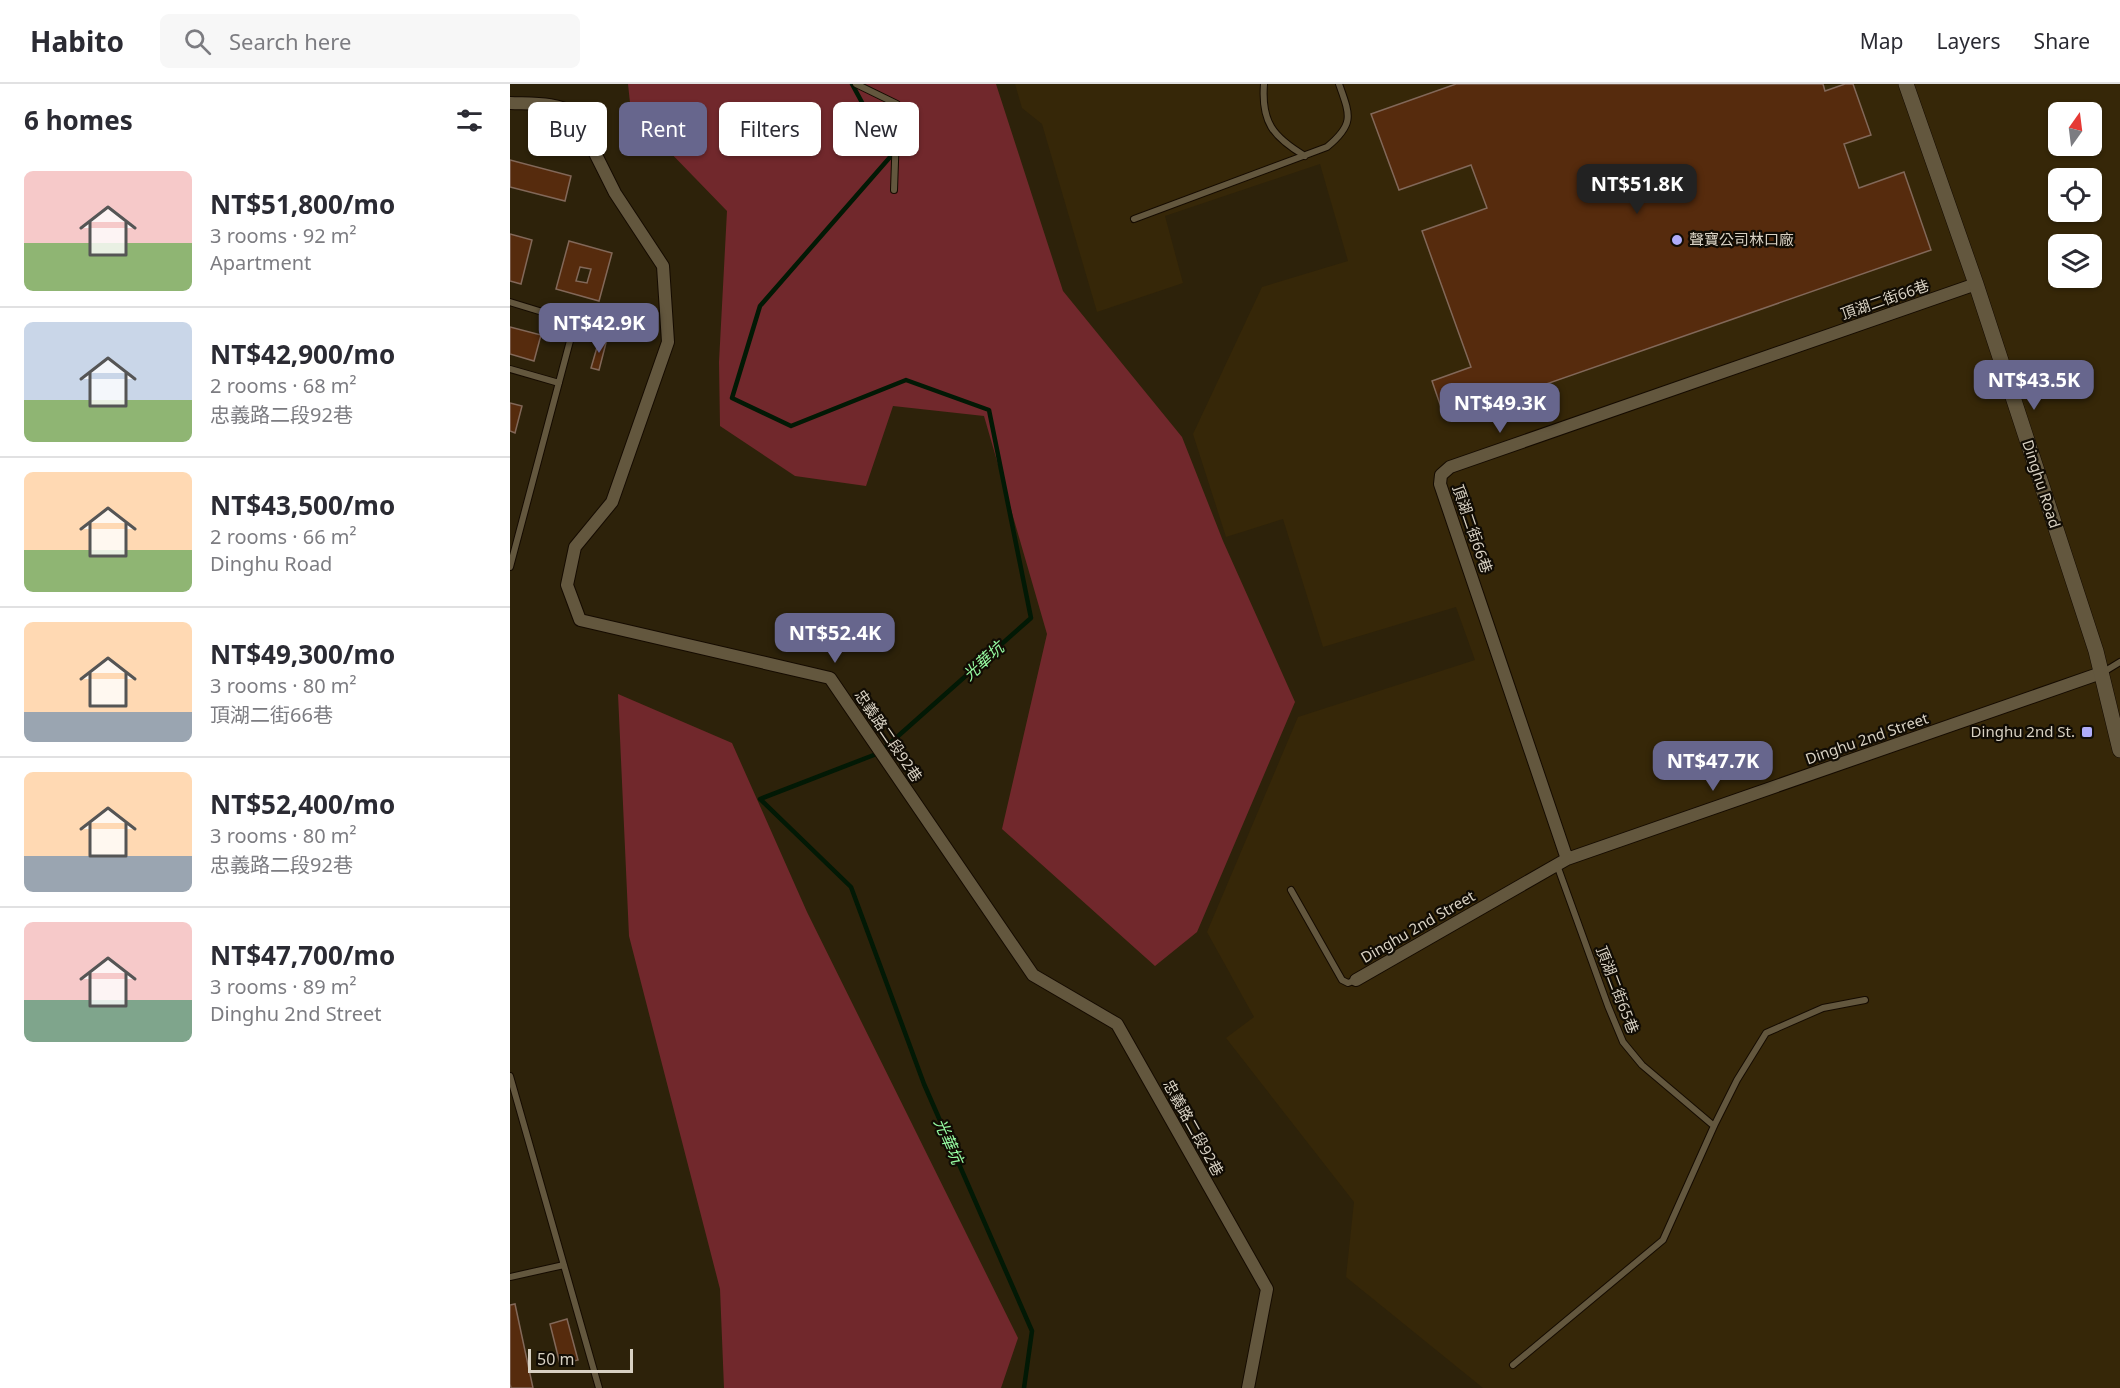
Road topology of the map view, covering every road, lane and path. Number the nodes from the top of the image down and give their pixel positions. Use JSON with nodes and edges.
{"nodes":[{"id":1,"x":1264,"y":84,"type":"edge"},
{"id":2,"x":1339,"y":84,"type":"edge"},
{"id":3,"x":1906,"y":84,"type":"edge"},
{"id":4,"x":857,"y":85,"type":"edge"},
{"id":5,"x":510,"y":103,"type":"edge"},
{"id":6,"x":1305,"y":156,"type":"junction"},
{"id":7,"x":894,"y":190,"type":"dead end"},
{"id":8,"x":1134,"y":219,"type":"dead end"},
{"id":9,"x":1976,"y":284,"type":"junction"},
{"id":10,"x":510,"y":302,"type":"edge"},
{"id":11,"x":510,"y":369,"type":"edge"},
{"id":12,"x":559,"y":383,"type":"junction"},
{"id":13,"x":510,"y":567,"type":"edge"},
{"id":14,"x":2120,"y":662,"type":"edge"},
{"id":15,"x":2101,"y":673,"type":"junction"},
{"id":16,"x":2120,"y":750,"type":"edge"},
{"id":17,"x":1562,"y":862,"type":"junction"},
{"id":18,"x":1291,"y":890,"type":"dead end"},
{"id":19,"x":1356,"y":980,"type":"joint"},
{"id":20,"x":1865,"y":1000,"type":"dead end"},
{"id":21,"x":510,"y":1076,"type":"edge"},
{"id":22,"x":1714,"y":1126,"type":"junction"},
{"id":23,"x":564,"y":1265,"type":"junction"},
{"id":24,"x":510,"y":1277,"type":"edge"},
{"id":25,"x":1513,"y":1365,"type":"dead end"},
{"id":26,"x":599,"y":1388,"type":"edge"},
{"id":27,"x":1248,"y":1388,"type":"edge"}],
"edges":[{"from":1,"to":6,"type":"lane"},
{"from":2,"to":6,"type":"lane"},
{"from":3,"to":9,"type":"street","name":"Dinghu Road"},
{"from":4,"to":7,"type":"lane"},
{"from":5,"to":27,"type":"street","name":"忠義路二段92巷"},
{"from":6,"to":8,"type":"lane"},
{"from":9,"to":15,"type":"street","name":"Dinghu Road"},
{"from":9,"to":17,"type":"street","name":"頂湖二街66巷"},
{"from":10,"to":12,"type":"lane"},
{"from":11,"to":12,"type":"lane"},
{"from":12,"to":13,"type":"lane"},
{"from":14,"to":15,"type":"lane"},
{"from":15,"to":16,"type":"street","name":"Dinghu Road"},
{"from":15,"to":17,"type":"street","name":"Dinghu 2nd Street"},
{"from":17,"to":19,"type":"street","name":"Dinghu 2nd Street"},
{"from":17,"to":22,"type":"lane","name":"頂湖二街65巷"},
{"from":18,"to":19,"type":"lane"},
{"from":20,"to":22,"type":"lane"},
{"from":21,"to":23,"type":"lane"},
{"from":22,"to":25,"type":"lane"},
{"from":23,"to":24,"type":"lane"},
{"from":23,"to":26,"type":"lane"}]}
